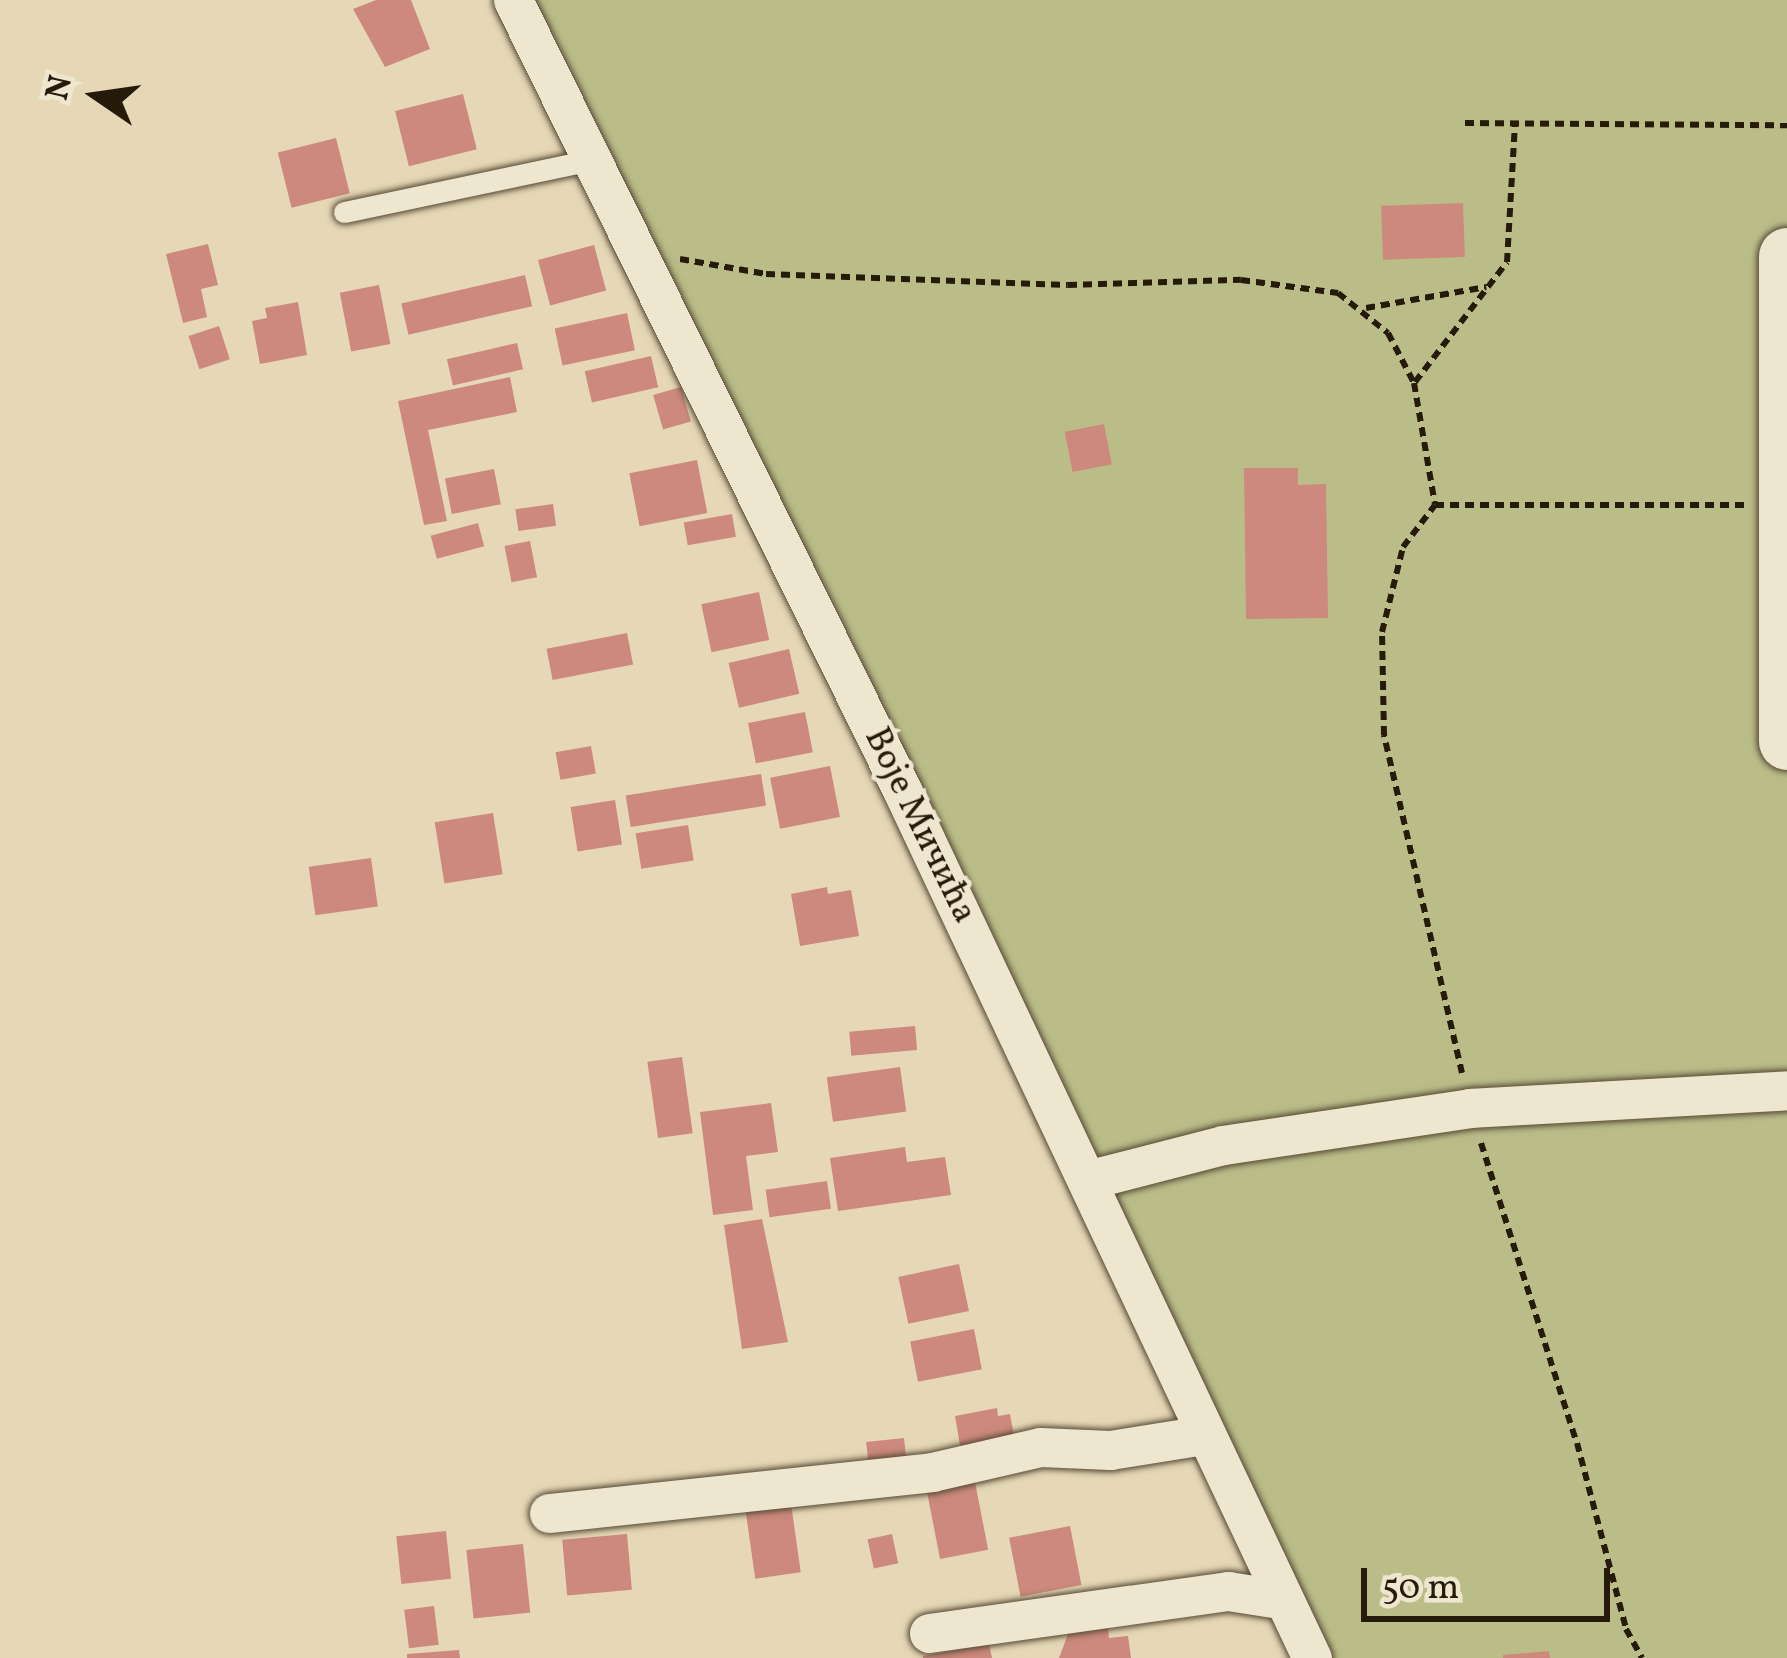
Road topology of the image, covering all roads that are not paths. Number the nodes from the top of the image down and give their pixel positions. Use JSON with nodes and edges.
{"nodes":[{"id":1,"x":513,"y":0,"type":"edge"},
{"id":2,"x":596,"y":159,"type":"junction"},
{"id":3,"x":344,"y":212,"type":"dead end"},
{"id":4,"x":1787,"y":256,"type":"edge"},
{"id":5,"x":1785,"y":505,"type":"edge"},
{"id":6,"x":1787,"y":741,"type":"edge"},
{"id":7,"x":1787,"y":1090,"type":"edge"},
{"id":8,"x":1087,"y":1180,"type":"junction"},
{"id":9,"x":1204,"y":1435,"type":"junction"},
{"id":10,"x":549,"y":1513,"type":"dead end"},
{"id":11,"x":1280,"y":1598,"type":"junction"},
{"id":12,"x":929,"y":1633,"type":"dead end"},
{"id":13,"x":1312,"y":1658,"type":"edge"}],
"edges":[{"from":1,"to":2,"type":"street","name":"Воје Мичића"},
{"from":2,"to":3,"type":"lane"},
{"from":2,"to":8,"type":"street","name":"Воје Мичића"},
{"from":4,"to":5,"type":"street"},
{"from":5,"to":6,"type":"street"},
{"from":7,"to":8,"type":"street"},
{"from":8,"to":9,"type":"street","name":"Воје Мичића"},
{"from":9,"to":10,"type":"street"},
{"from":9,"to":11,"type":"street","name":"Воје Мичића"},
{"from":11,"to":12,"type":"street"},
{"from":11,"to":13,"type":"street","name":"Воје Мичића"}]}
